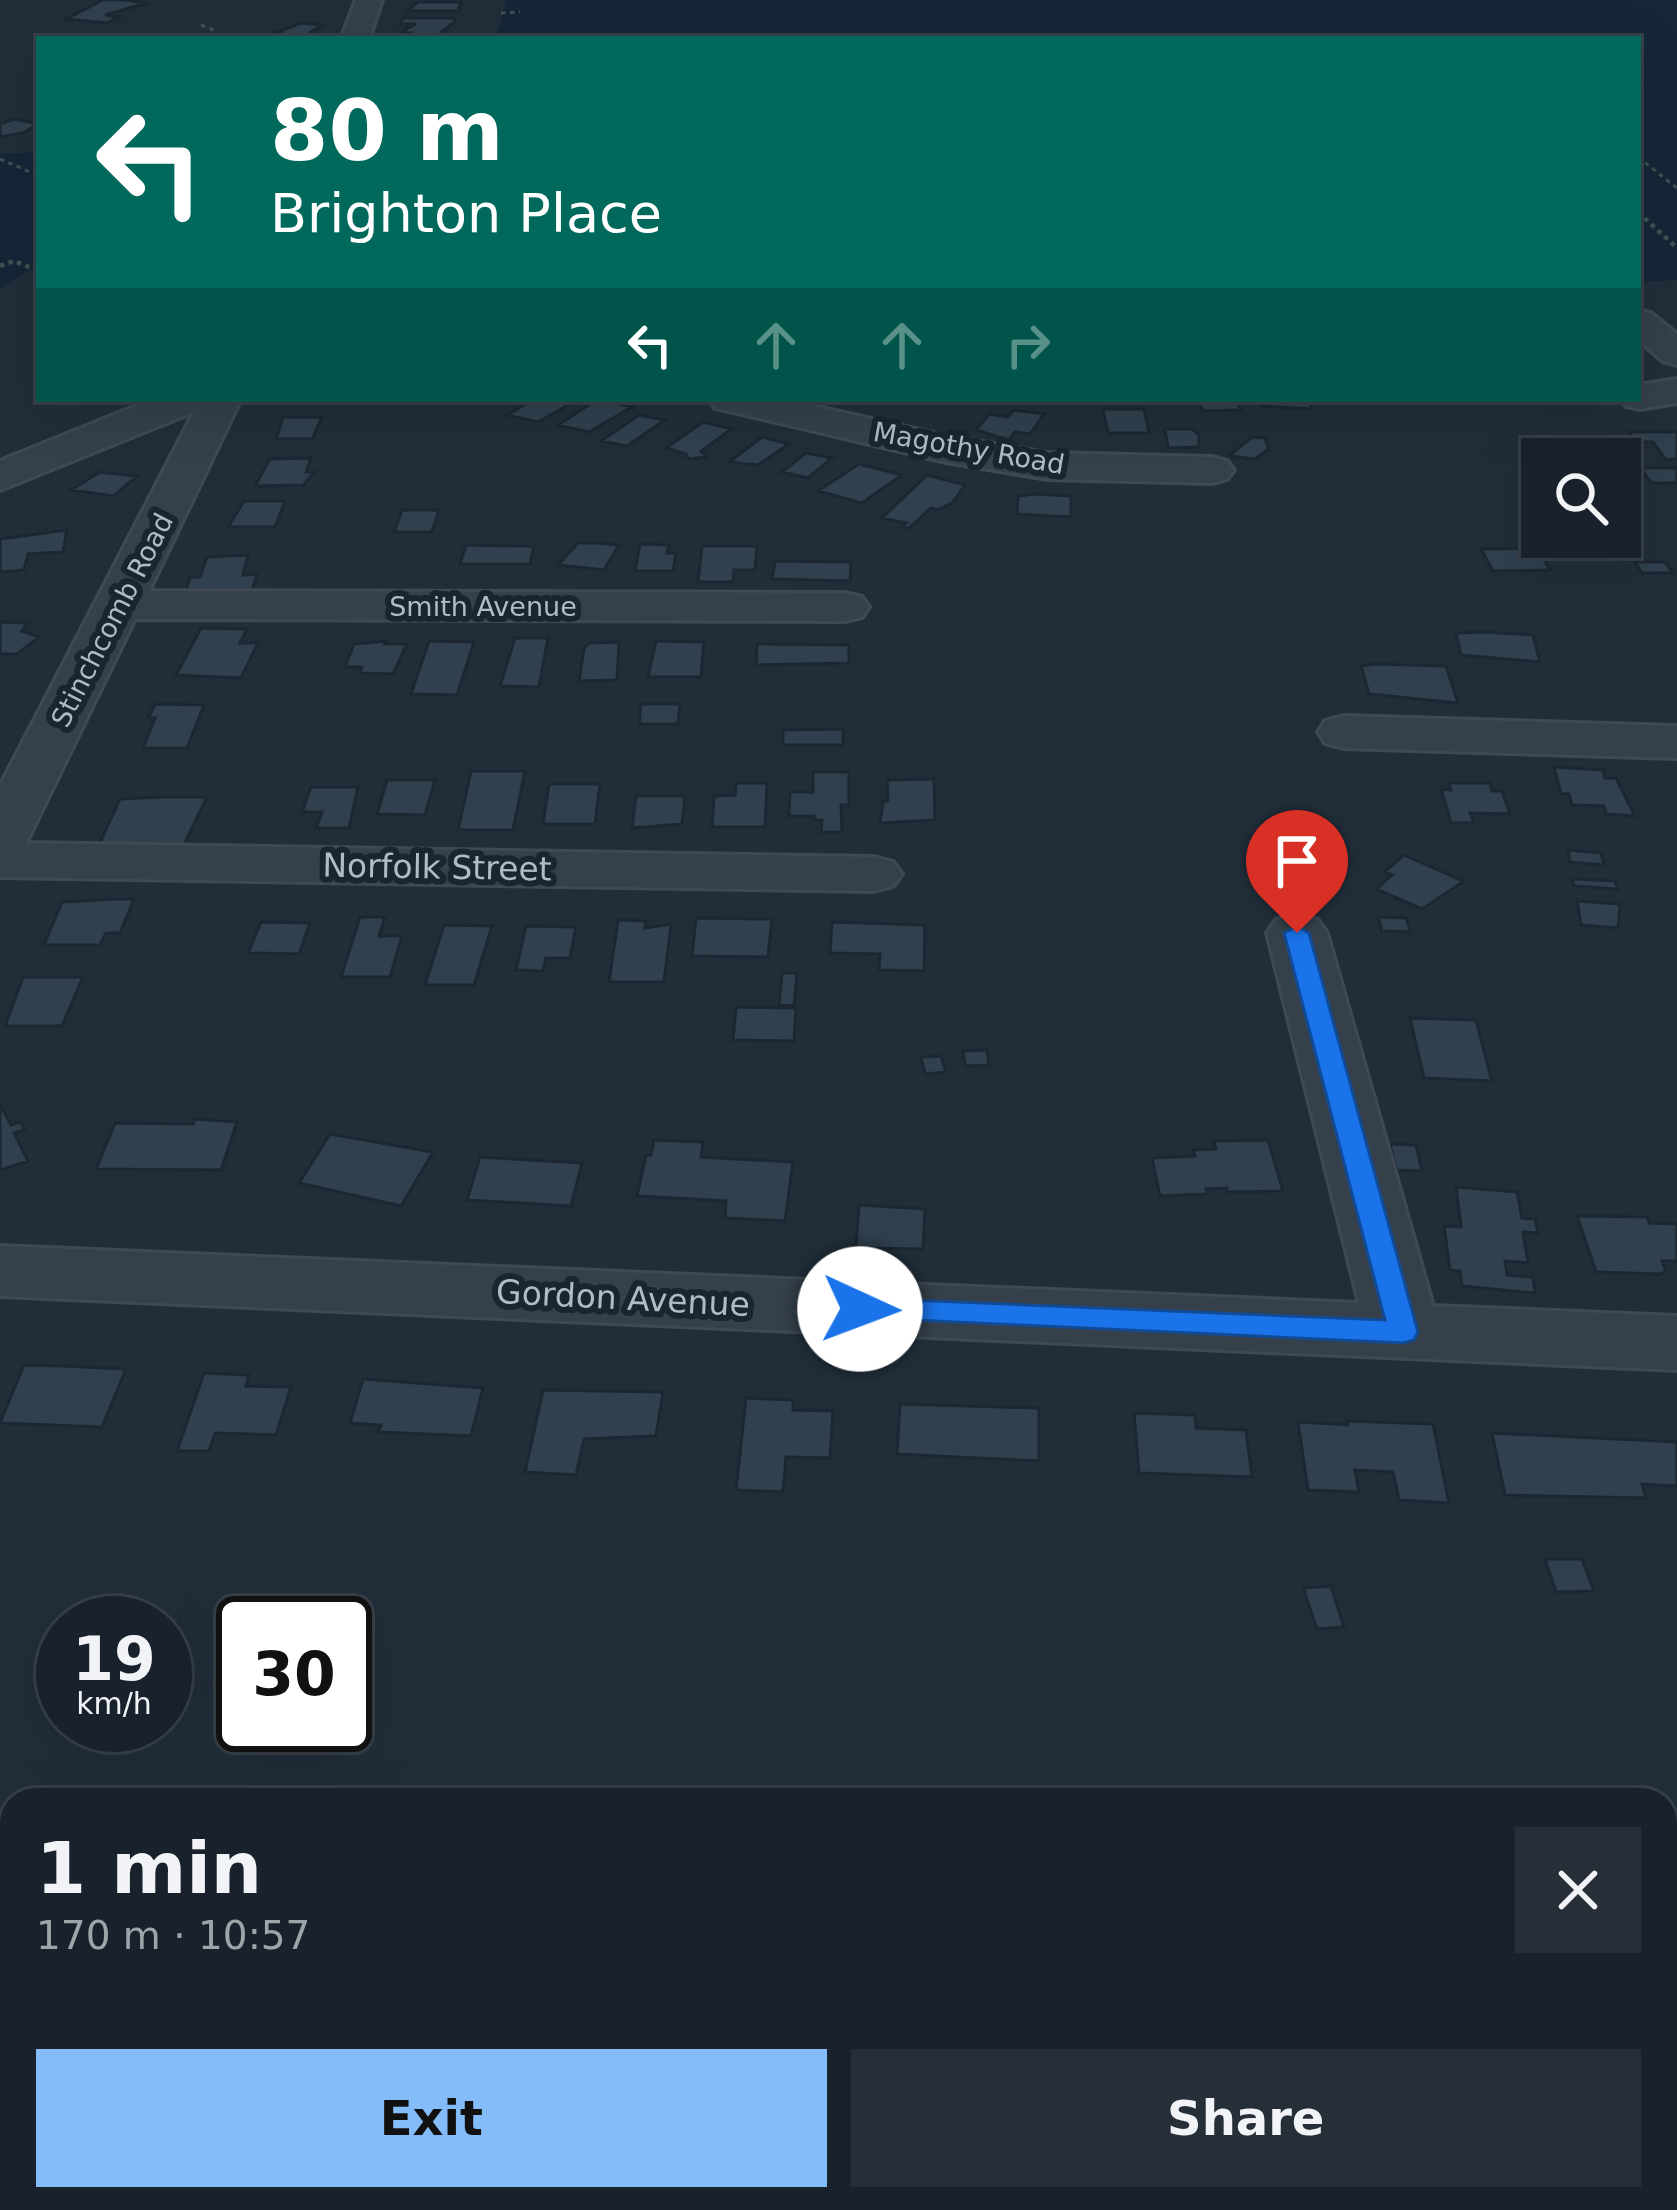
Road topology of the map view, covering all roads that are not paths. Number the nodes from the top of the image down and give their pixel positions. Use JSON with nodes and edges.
{"nodes":[{"id":1,"x":369,"y":0,"type":"edge"},
{"id":2,"x":356,"y":36,"type":"edge"},
{"id":3,"x":1677,"y":302,"type":"edge"},
{"id":4,"x":1641,"y":304,"type":"edge"},
{"id":5,"x":1641,"y":324,"type":"edge"},
{"id":6,"x":1677,"y":353,"type":"edge"},
{"id":7,"x":183,"y":402,"type":"edge"},
{"id":8,"x":220,"y":402,"type":"edge"},
{"id":9,"x":742,"y":402,"type":"edge"},
{"id":10,"x":1211,"y":470,"type":"dead end"},
{"id":11,"x":0,"y":477,"type":"edge"},
{"id":12,"x":121,"y":605,"type":"junction"},
{"id":13,"x":845,"y":607,"type":"dead end"},
{"id":14,"x":1344,"y":732,"type":"dead end"},
{"id":15,"x":1677,"y":742,"type":"edge"},
{"id":16,"x":0,"y":840,"type":"edge"},
{"id":17,"x":0,"y":860,"type":"edge"},
{"id":18,"x":873,"y":874,"type":"dead end"},
{"id":19,"x":1297,"y":933,"type":"dead end"},
{"id":20,"x":0,"y":1271,"type":"edge"},
{"id":21,"x":1403,"y":1332,"type":"junction"},
{"id":22,"x":1677,"y":1343,"type":"edge"}],
"edges":[{"from":1,"to":2,"type":"street"},
{"from":3,"to":4,"type":"street"},
{"from":5,"to":6,"type":"street"},
{"from":7,"to":11,"type":"street"},
{"from":8,"to":12,"type":"street","name":"Stinchcomb Road"},
{"from":9,"to":10,"type":"street","name":"Magothy Road"},
{"from":12,"to":13,"type":"street","name":"Smith Avenue"},
{"from":12,"to":16,"type":"street","name":"Stinchcomb Road"},
{"from":14,"to":15,"type":"street"},
{"from":17,"to":18,"type":"street","name":"Norfolk Street"},
{"from":19,"to":21,"type":"street"},
{"from":20,"to":21,"type":"street","name":"Gordon Avenue"},
{"from":21,"to":22,"type":"street","name":"Gordon Avenue"}]}
